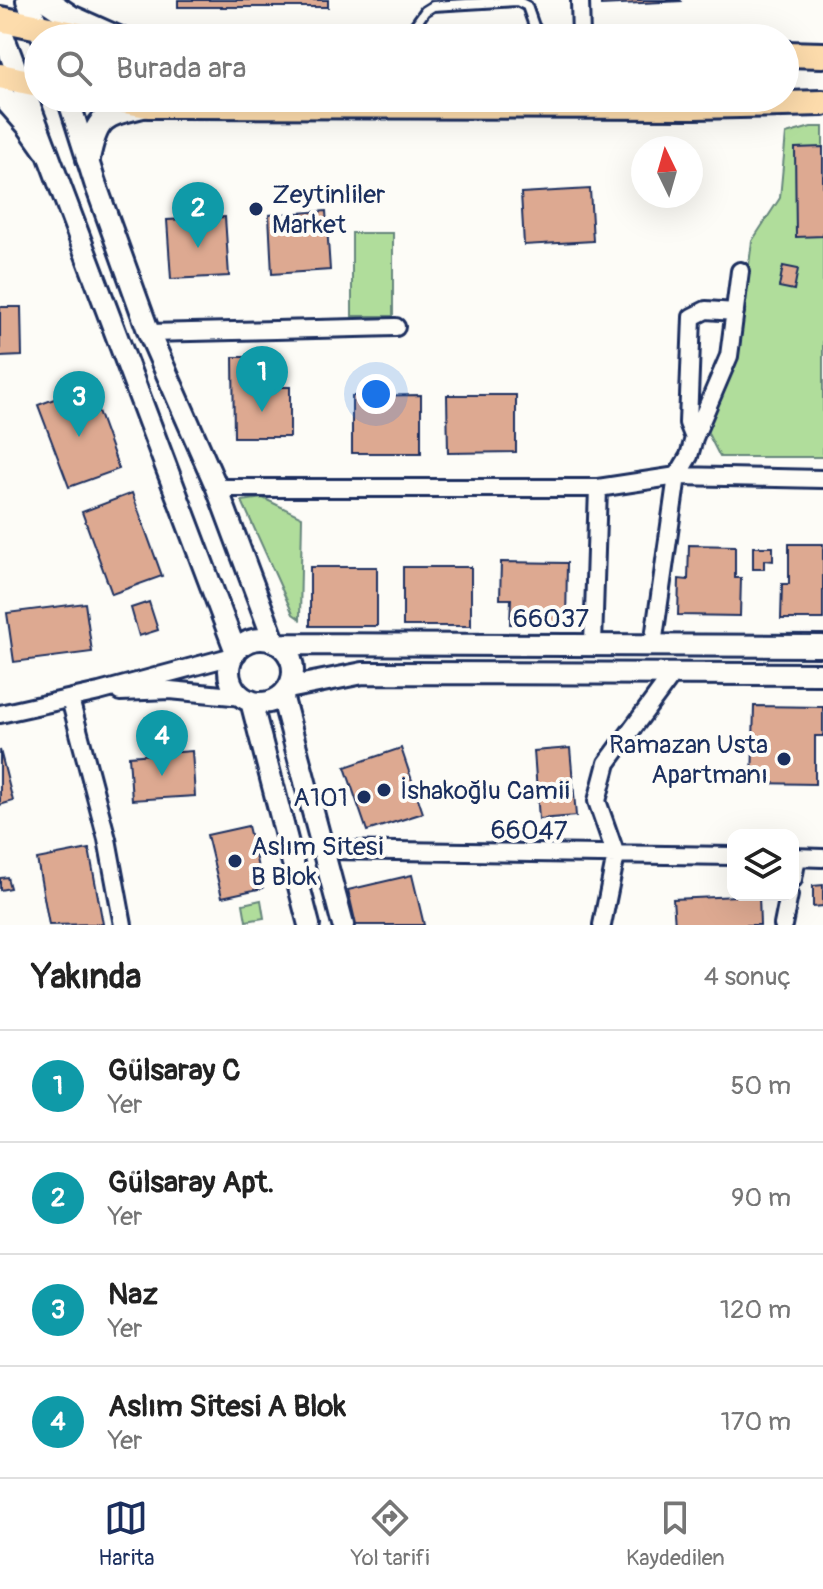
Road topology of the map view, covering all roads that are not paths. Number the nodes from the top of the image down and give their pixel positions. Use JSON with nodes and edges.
{"nodes":[{"id":1,"x":27,"y":0,"type":"edge"},
{"id":2,"x":46,"y":0,"type":"edge"},
{"id":3,"x":580,"y":0,"type":"edge"},
{"id":4,"x":0,"y":19,"type":"edge"},
{"id":5,"x":38,"y":24,"type":"edge"},
{"id":6,"x":87,"y":24,"type":"edge"},
{"id":7,"x":416,"y":24,"type":"edge"},
{"id":8,"x":533,"y":24,"type":"edge"},
{"id":9,"x":581,"y":24,"type":"edge"},
{"id":10,"x":0,"y":27,"type":"edge"},
{"id":11,"x":24,"y":27,"type":"edge"},
{"id":12,"x":799,"y":54,"type":"edge"},
{"id":13,"x":823,"y":55,"type":"edge"},
{"id":14,"x":15,"y":83,"type":"edge"},
{"id":15,"x":823,"y":103,"type":"edge"},
{"id":16,"x":799,"y":104,"type":"edge"},
{"id":17,"x":73,"y":112,"type":"edge"},
{"id":18,"x":118,"y":112,"type":"edge"},
{"id":19,"x":45,"y":149,"type":"joint"},
{"id":20,"x":88,"y":159,"type":"junction"},
{"id":21,"x":740,"y":271,"type":"dead end"},
{"id":22,"x":735,"y":312,"type":"junction"},
{"id":23,"x":396,"y":327,"type":"dead end"},
{"id":24,"x":149,"y":333,"type":"junction"},
{"id":25,"x":694,"y":438,"type":"junction"},
{"id":26,"x":677,"y":476,"type":"junction"},
{"id":27,"x":823,"y":479,"type":"edge"},
{"id":28,"x":217,"y":488,"type":"junction"},
{"id":29,"x":598,"y":488,"type":"junction"},
{"id":30,"x":276,"y":643,"type":"junction"},
{"id":31,"x":593,"y":644,"type":"junction"},
{"id":32,"x":653,"y":645,"type":"junction"},
{"id":33,"x":823,"y":646,"type":"edge"},
{"id":34,"x":234,"y":654,"type":"junction"},
{"id":35,"x":823,"y":674,"type":"edge"},
{"id":36,"x":672,"y":675,"type":"junction"},
{"id":37,"x":99,"y":692,"type":"junction"},
{"id":38,"x":285,"y":692,"type":"junction"},
{"id":39,"x":70,"y":699,"type":"junction"},
{"id":40,"x":247,"y":699,"type":"junction"},
{"id":41,"x":0,"y":714,"type":"edge"},
{"id":42,"x":325,"y":850,"type":"junction"},
{"id":43,"x":616,"y":855,"type":"junction"},
{"id":44,"x":727,"y":856,"type":"edge"},
{"id":45,"x":799,"y":857,"type":"edge"},
{"id":46,"x":823,"y":858,"type":"edge"},
{"id":47,"x":788,"y":901,"type":"edge"},
{"id":48,"x":123,"y":925,"type":"edge"},
{"id":49,"x":309,"y":925,"type":"edge"},
{"id":50,"x":343,"y":925,"type":"edge"},
{"id":51,"x":602,"y":925,"type":"edge"},
{"id":52,"x":783,"y":925,"type":"edge"}],
"edges":[{"from":1,"to":5,"type":"street"},
{"from":2,"to":6,"type":"main road"},
{"from":3,"to":9,"type":"street"},
{"from":4,"to":11,"type":"main road"},
{"from":7,"to":8,"type":"lane"},
{"from":10,"to":14,"type":"street"},
{"from":12,"to":13,"type":"main road"},
{"from":14,"to":19,"type":"main road"},
{"from":15,"to":16,"type":"main road"},
{"from":17,"to":20,"type":"street"},
{"from":18,"to":20,"type":"main road"},
{"from":19,"to":34,"type":"street"},
{"from":20,"to":24,"type":"street"},
{"from":21,"to":22,"type":"street"},
{"from":22,"to":25,"type":"street"},
{"from":22,"to":25,"type":"street"},
{"from":23,"to":24,"type":"street"},
{"from":24,"to":28,"type":"street"},
{"from":25,"to":26,"type":"street"},
{"from":26,"to":27,"type":"street"},
{"from":26,"to":29,"type":"street"},
{"from":26,"to":32,"type":"street"},
{"from":28,"to":29,"type":"street"},
{"from":28,"to":30,"type":"street"},
{"from":29,"to":31,"type":"street"},
{"from":30,"to":31,"type":"street","name":"66037"},
{"from":30,"to":34,"type":"street"},
{"from":30,"to":38,"type":"street"},
{"from":31,"to":32,"type":"street","name":"66037"},
{"from":32,"to":33,"type":"street","name":"66037"},
{"from":34,"to":37,"type":"street"},
{"from":34,"to":40,"type":"street"},
{"from":35,"to":36,"type":"street"},
{"from":36,"to":38,"type":"street"},
{"from":36,"to":43,"type":"street"},
{"from":37,"to":39,"type":"street"},
{"from":37,"to":40,"type":"street"},
{"from":38,"to":40,"type":"street"},
{"from":38,"to":42,"type":"street"},
{"from":39,"to":41,"type":"street"},
{"from":39,"to":48,"type":"street"},
{"from":40,"to":49,"type":"street"},
{"from":42,"to":43,"type":"street","name":"66047"},
{"from":42,"to":50,"type":"street"},
{"from":43,"to":44,"type":"street","name":"66047"},
{"from":43,"to":51,"type":"street"},
{"from":45,"to":46,"type":"street"},
{"from":47,"to":52,"type":"street"}]}
